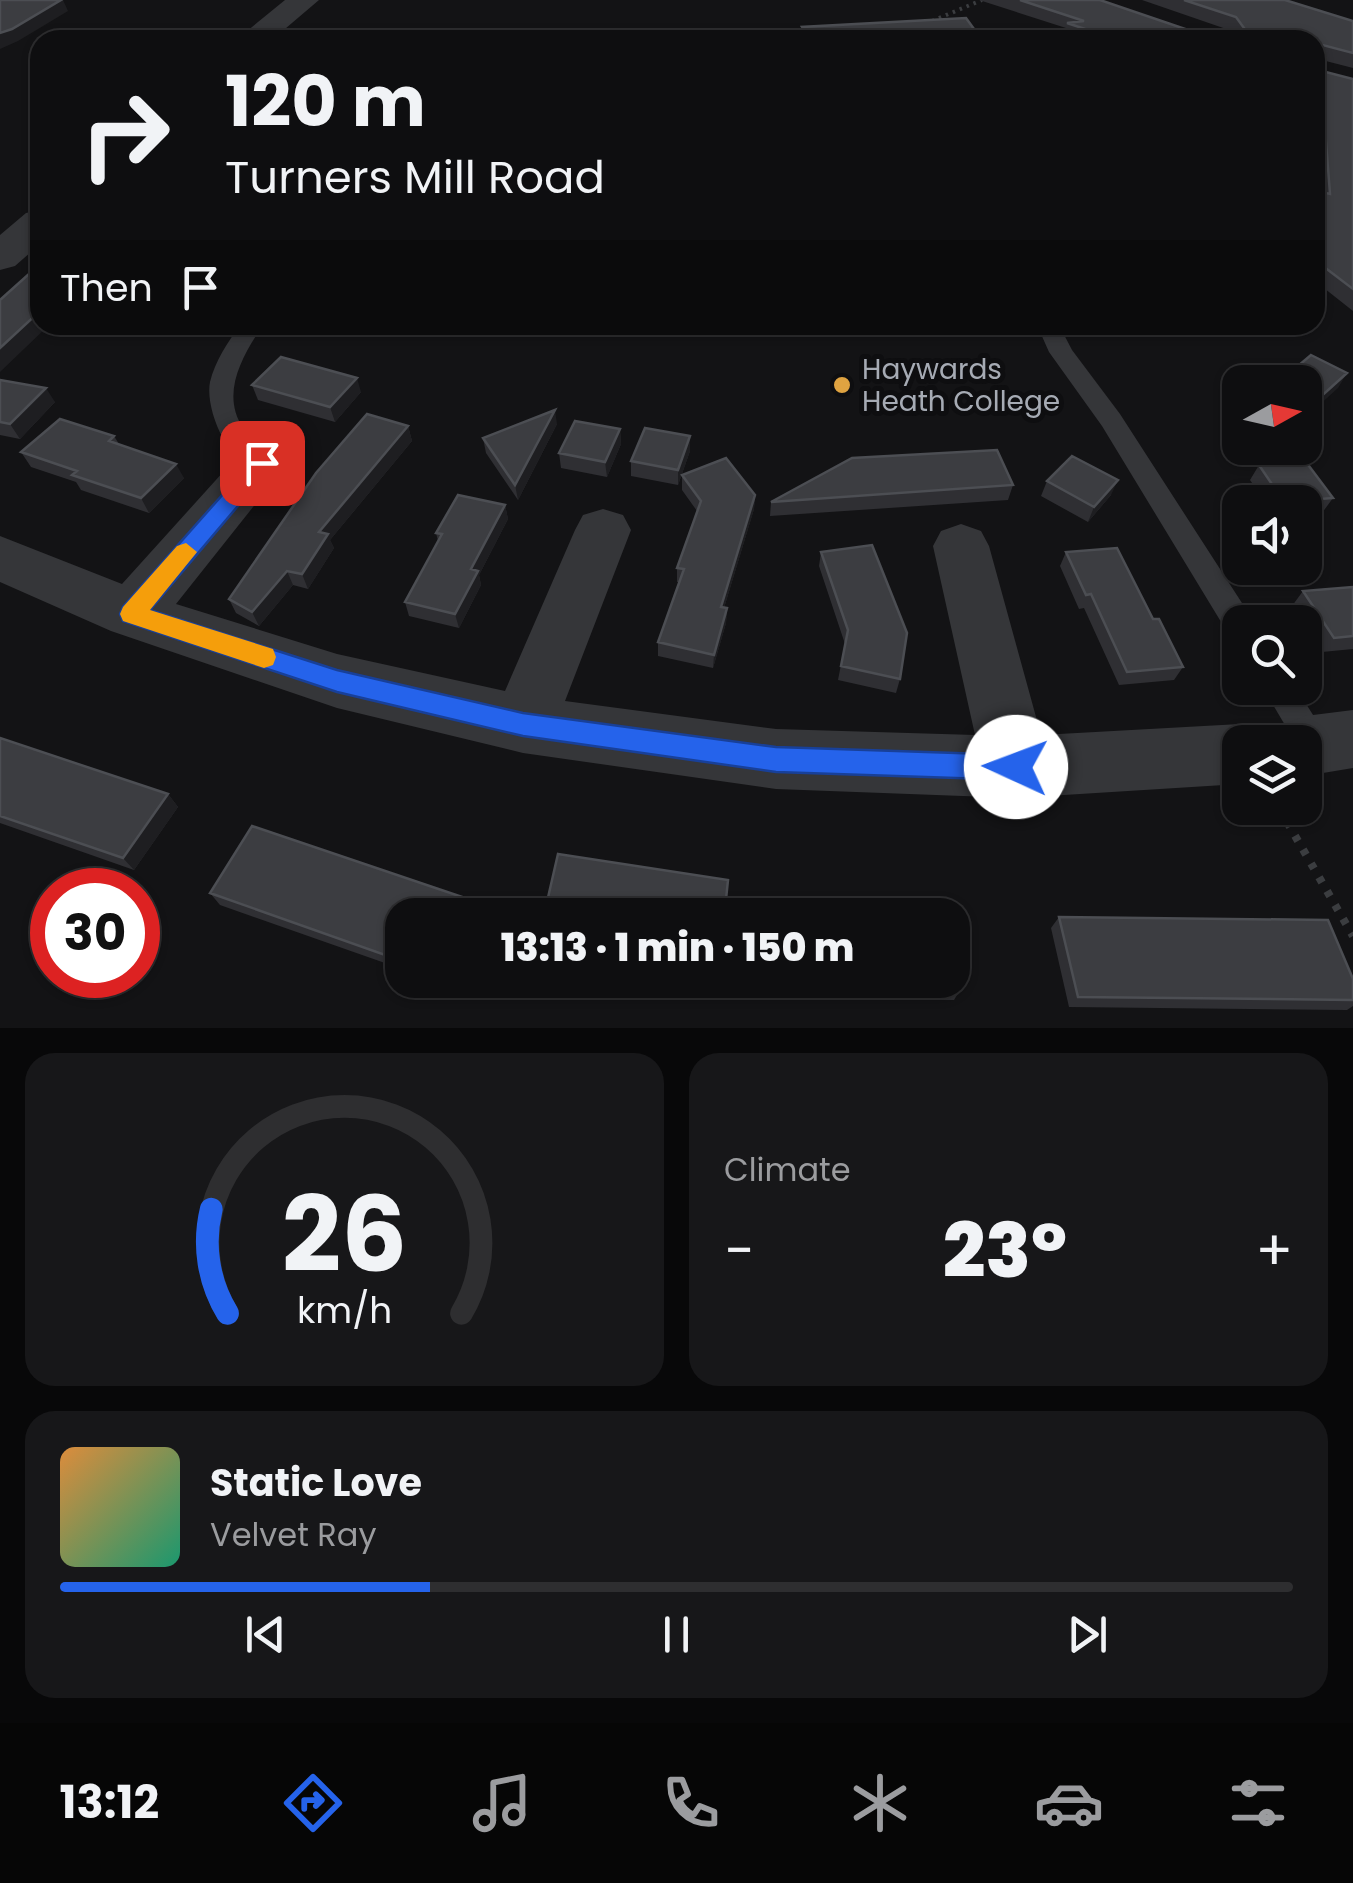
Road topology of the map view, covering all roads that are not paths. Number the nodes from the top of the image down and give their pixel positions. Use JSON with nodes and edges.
{"nodes":[{"id":1,"x":304,"y":0,"type":"edge"},
{"id":2,"x":265,"y":30,"type":"edge"},
{"id":3,"x":30,"y":231,"type":"edge"},
{"id":4,"x":0,"y":257,"type":"edge"},
{"id":5,"x":245,"y":335,"type":"edge"},
{"id":6,"x":1053,"y":335,"type":"edge"},
{"id":7,"x":262,"y":463,"type":"joint"},
{"id":8,"x":604,"y":530,"type":"dead end"},
{"id":9,"x":961,"y":546,"type":"dead end"},
{"id":10,"x":0,"y":558,"type":"edge"},
{"id":11,"x":1227,"y":605,"type":"edge"},
{"id":12,"x":132,"y":614,"type":"junction"},
{"id":13,"x":1292,"y":705,"type":"edge"},
{"id":14,"x":523,"y":724,"type":"junction"},
{"id":15,"x":1324,"y":744,"type":"edge"},
{"id":16,"x":1222,"y":755,"type":"edge"},
{"id":17,"x":1016,"y":767,"type":"junction"}],
"edges":[{"from":1,"to":2,"type":"street"},
{"from":3,"to":4,"type":"street"},
{"from":5,"to":7,"type":"lane"},
{"from":6,"to":11,"type":"lane"},
{"from":7,"to":12,"type":"street"},
{"from":8,"to":14,"type":"street"},
{"from":9,"to":17,"type":"street"},
{"from":10,"to":12,"type":"street"},
{"from":12,"to":14,"type":"street"},
{"from":13,"to":15,"type":"lane"},
{"from":14,"to":17,"type":"street"},
{"from":16,"to":17,"type":"street"}]}
